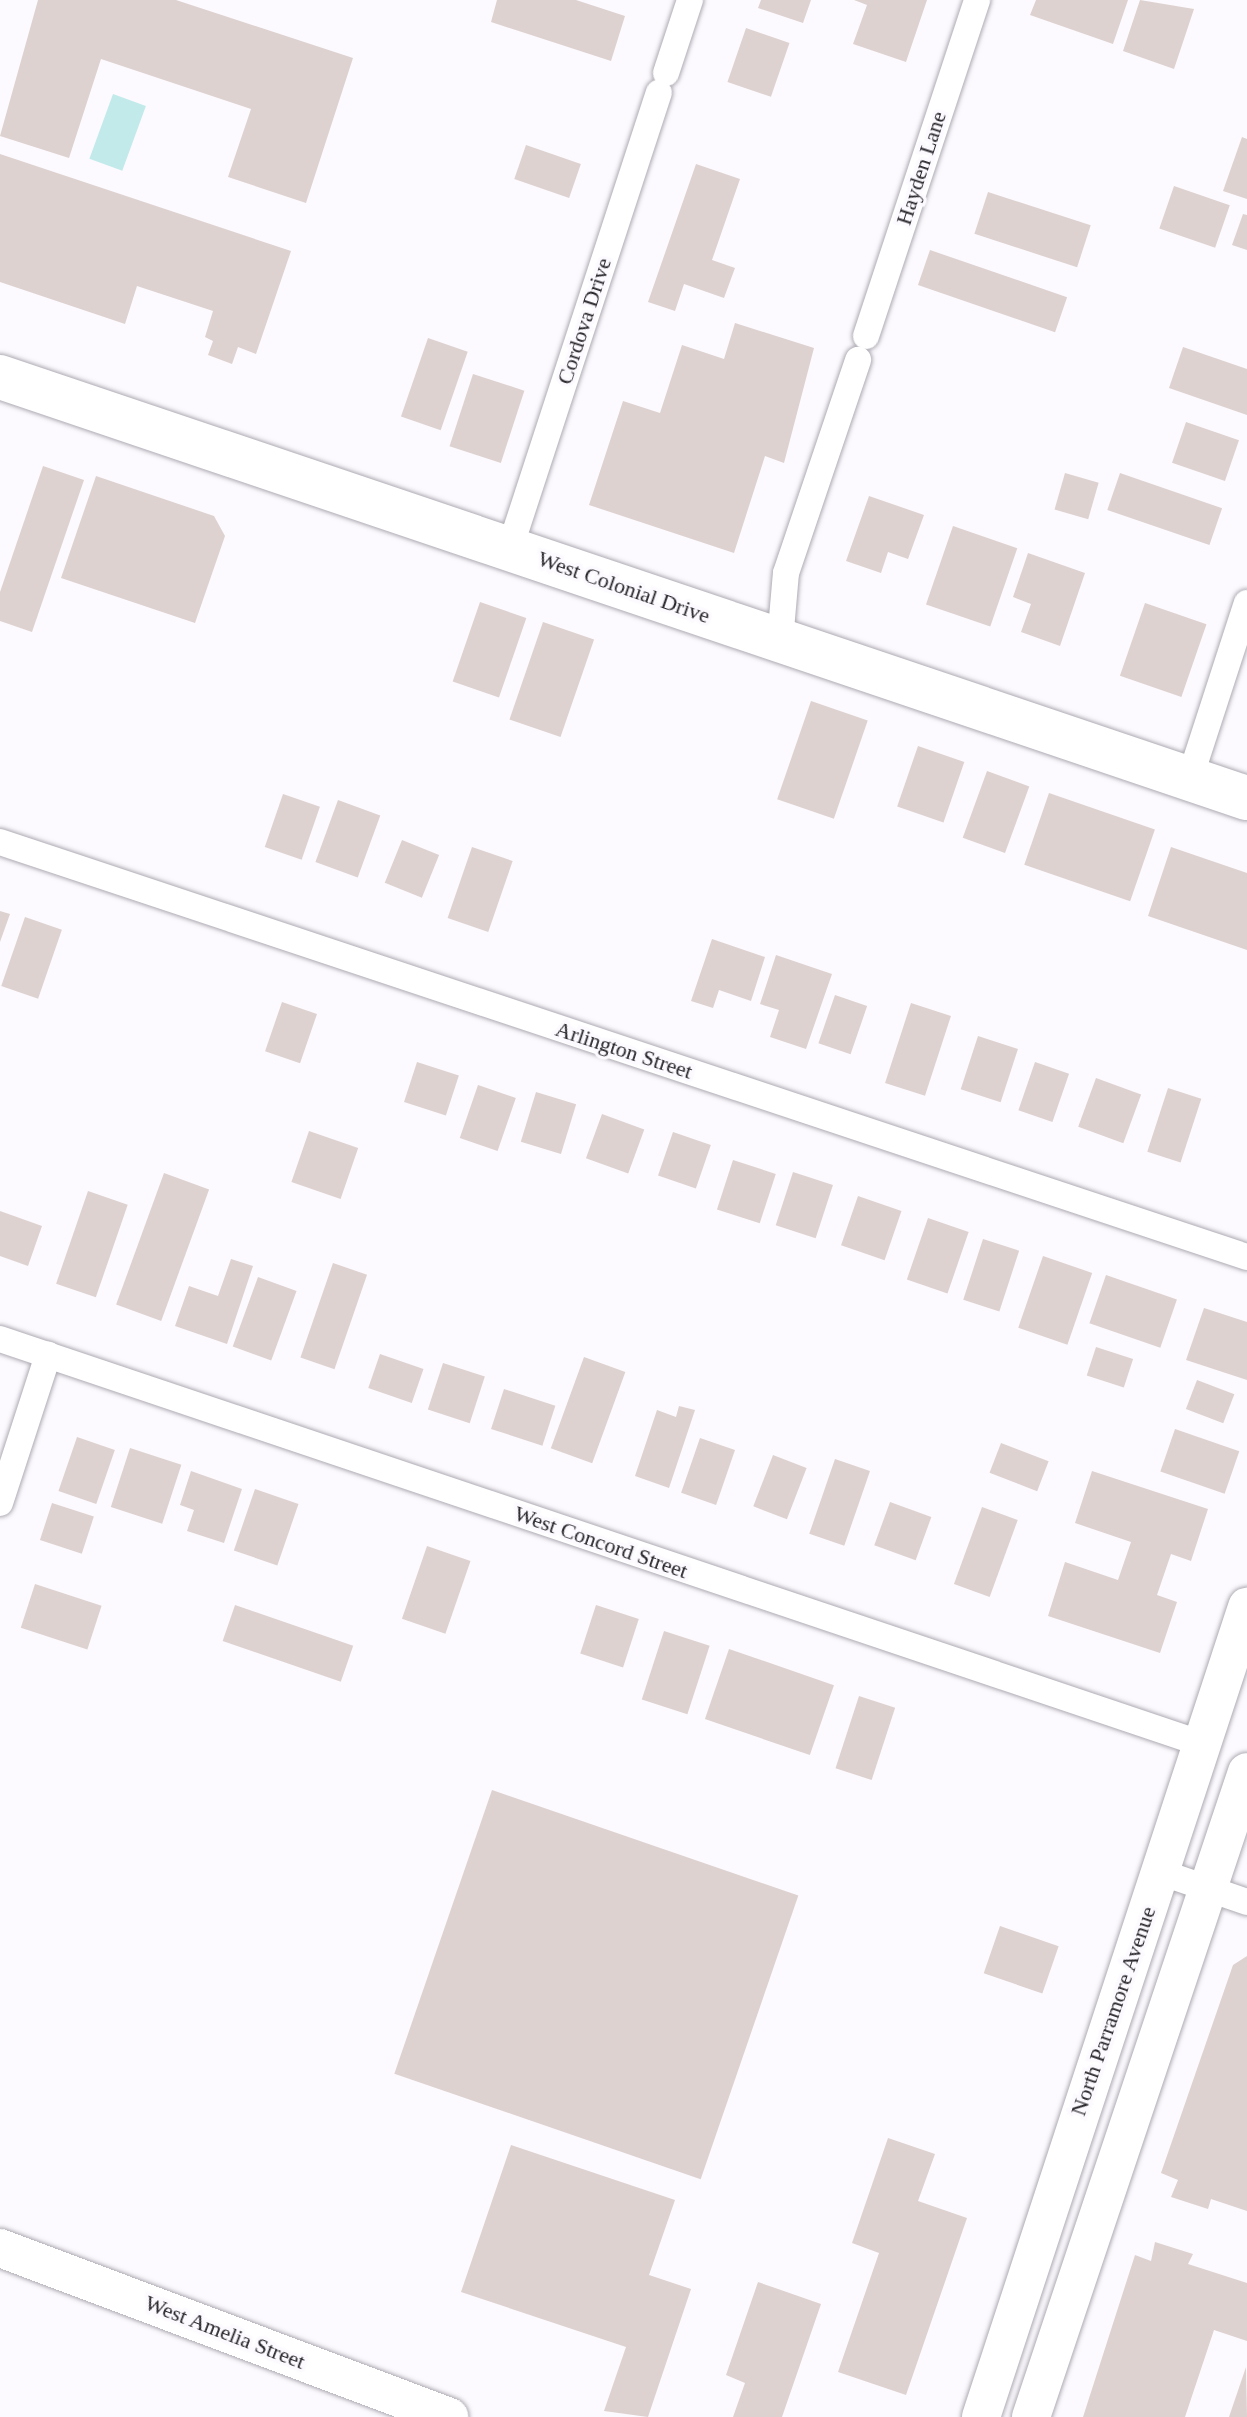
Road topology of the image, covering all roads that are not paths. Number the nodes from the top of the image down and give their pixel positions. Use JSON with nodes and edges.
{"nodes":[{"id":1,"x":690,"y":0,"type":"edge"},
{"id":2,"x":977,"y":0,"type":"edge"},
{"id":3,"x":0,"y":377,"type":"edge"},
{"id":4,"x":510,"y":548,"type":"junction"},
{"id":5,"x":1247,"y":603,"type":"edge"},
{"id":6,"x":780,"y":641,"type":"junction"},
{"id":7,"x":1190,"y":778,"type":"junction"},
{"id":8,"x":1247,"y":798,"type":"edge"},
{"id":9,"x":0,"y":842,"type":"edge"},
{"id":10,"x":1247,"y":1257,"type":"edge"},
{"id":11,"x":0,"y":1339,"type":"edge"},
{"id":12,"x":48,"y":1355,"type":"junction"},
{"id":13,"x":0,"y":1503,"type":"edge"},
{"id":14,"x":1247,"y":1607,"type":"edge"},
{"id":15,"x":1203,"y":1744,"type":"junction"},
{"id":16,"x":1247,"y":1772,"type":"edge"},
{"id":17,"x":1160,"y":1872,"type":"junction"},
{"id":18,"x":1208,"y":1889,"type":"junction"},
{"id":19,"x":1247,"y":1902,"type":"edge"},
{"id":20,"x":0,"y":2248,"type":"edge"},
{"id":21,"x":449,"y":2417,"type":"edge"},
{"id":22,"x":981,"y":2417,"type":"edge"},
{"id":23,"x":1031,"y":2417,"type":"edge"}],
"edges":[{"from":1,"to":4,"type":"street","name":"Cordova Drive"},
{"from":2,"to":6,"type":"street","name":"Hayden Lane"},
{"from":3,"to":4,"type":"highway","name":"West Colonial Drive"},
{"from":4,"to":6,"type":"highway","name":"West Colonial Drive"},
{"from":5,"to":7,"type":"street"},
{"from":6,"to":7,"type":"highway","name":"West Colonial Drive"},
{"from":7,"to":8,"type":"highway","name":"West Colonial Drive"},
{"from":9,"to":10,"type":"street","name":"Arlington Street"},
{"from":11,"to":12,"type":"street","name":"West Concord Street"},
{"from":12,"to":13,"type":"street"},
{"from":12,"to":15,"type":"street","name":"West Concord Street"},
{"from":14,"to":15,"type":"street","name":"North Parramore Avenue"},
{"from":15,"to":17,"type":"street","name":"North Parramore Avenue"},
{"from":16,"to":18,"type":"street"},
{"from":17,"to":18,"type":"street"},
{"from":17,"to":22,"type":"street","name":"North Parramore Avenue"},
{"from":18,"to":19,"type":"street"},
{"from":18,"to":23,"type":"street"},
{"from":20,"to":21,"type":"street","name":"West Amelia Street"}]}
